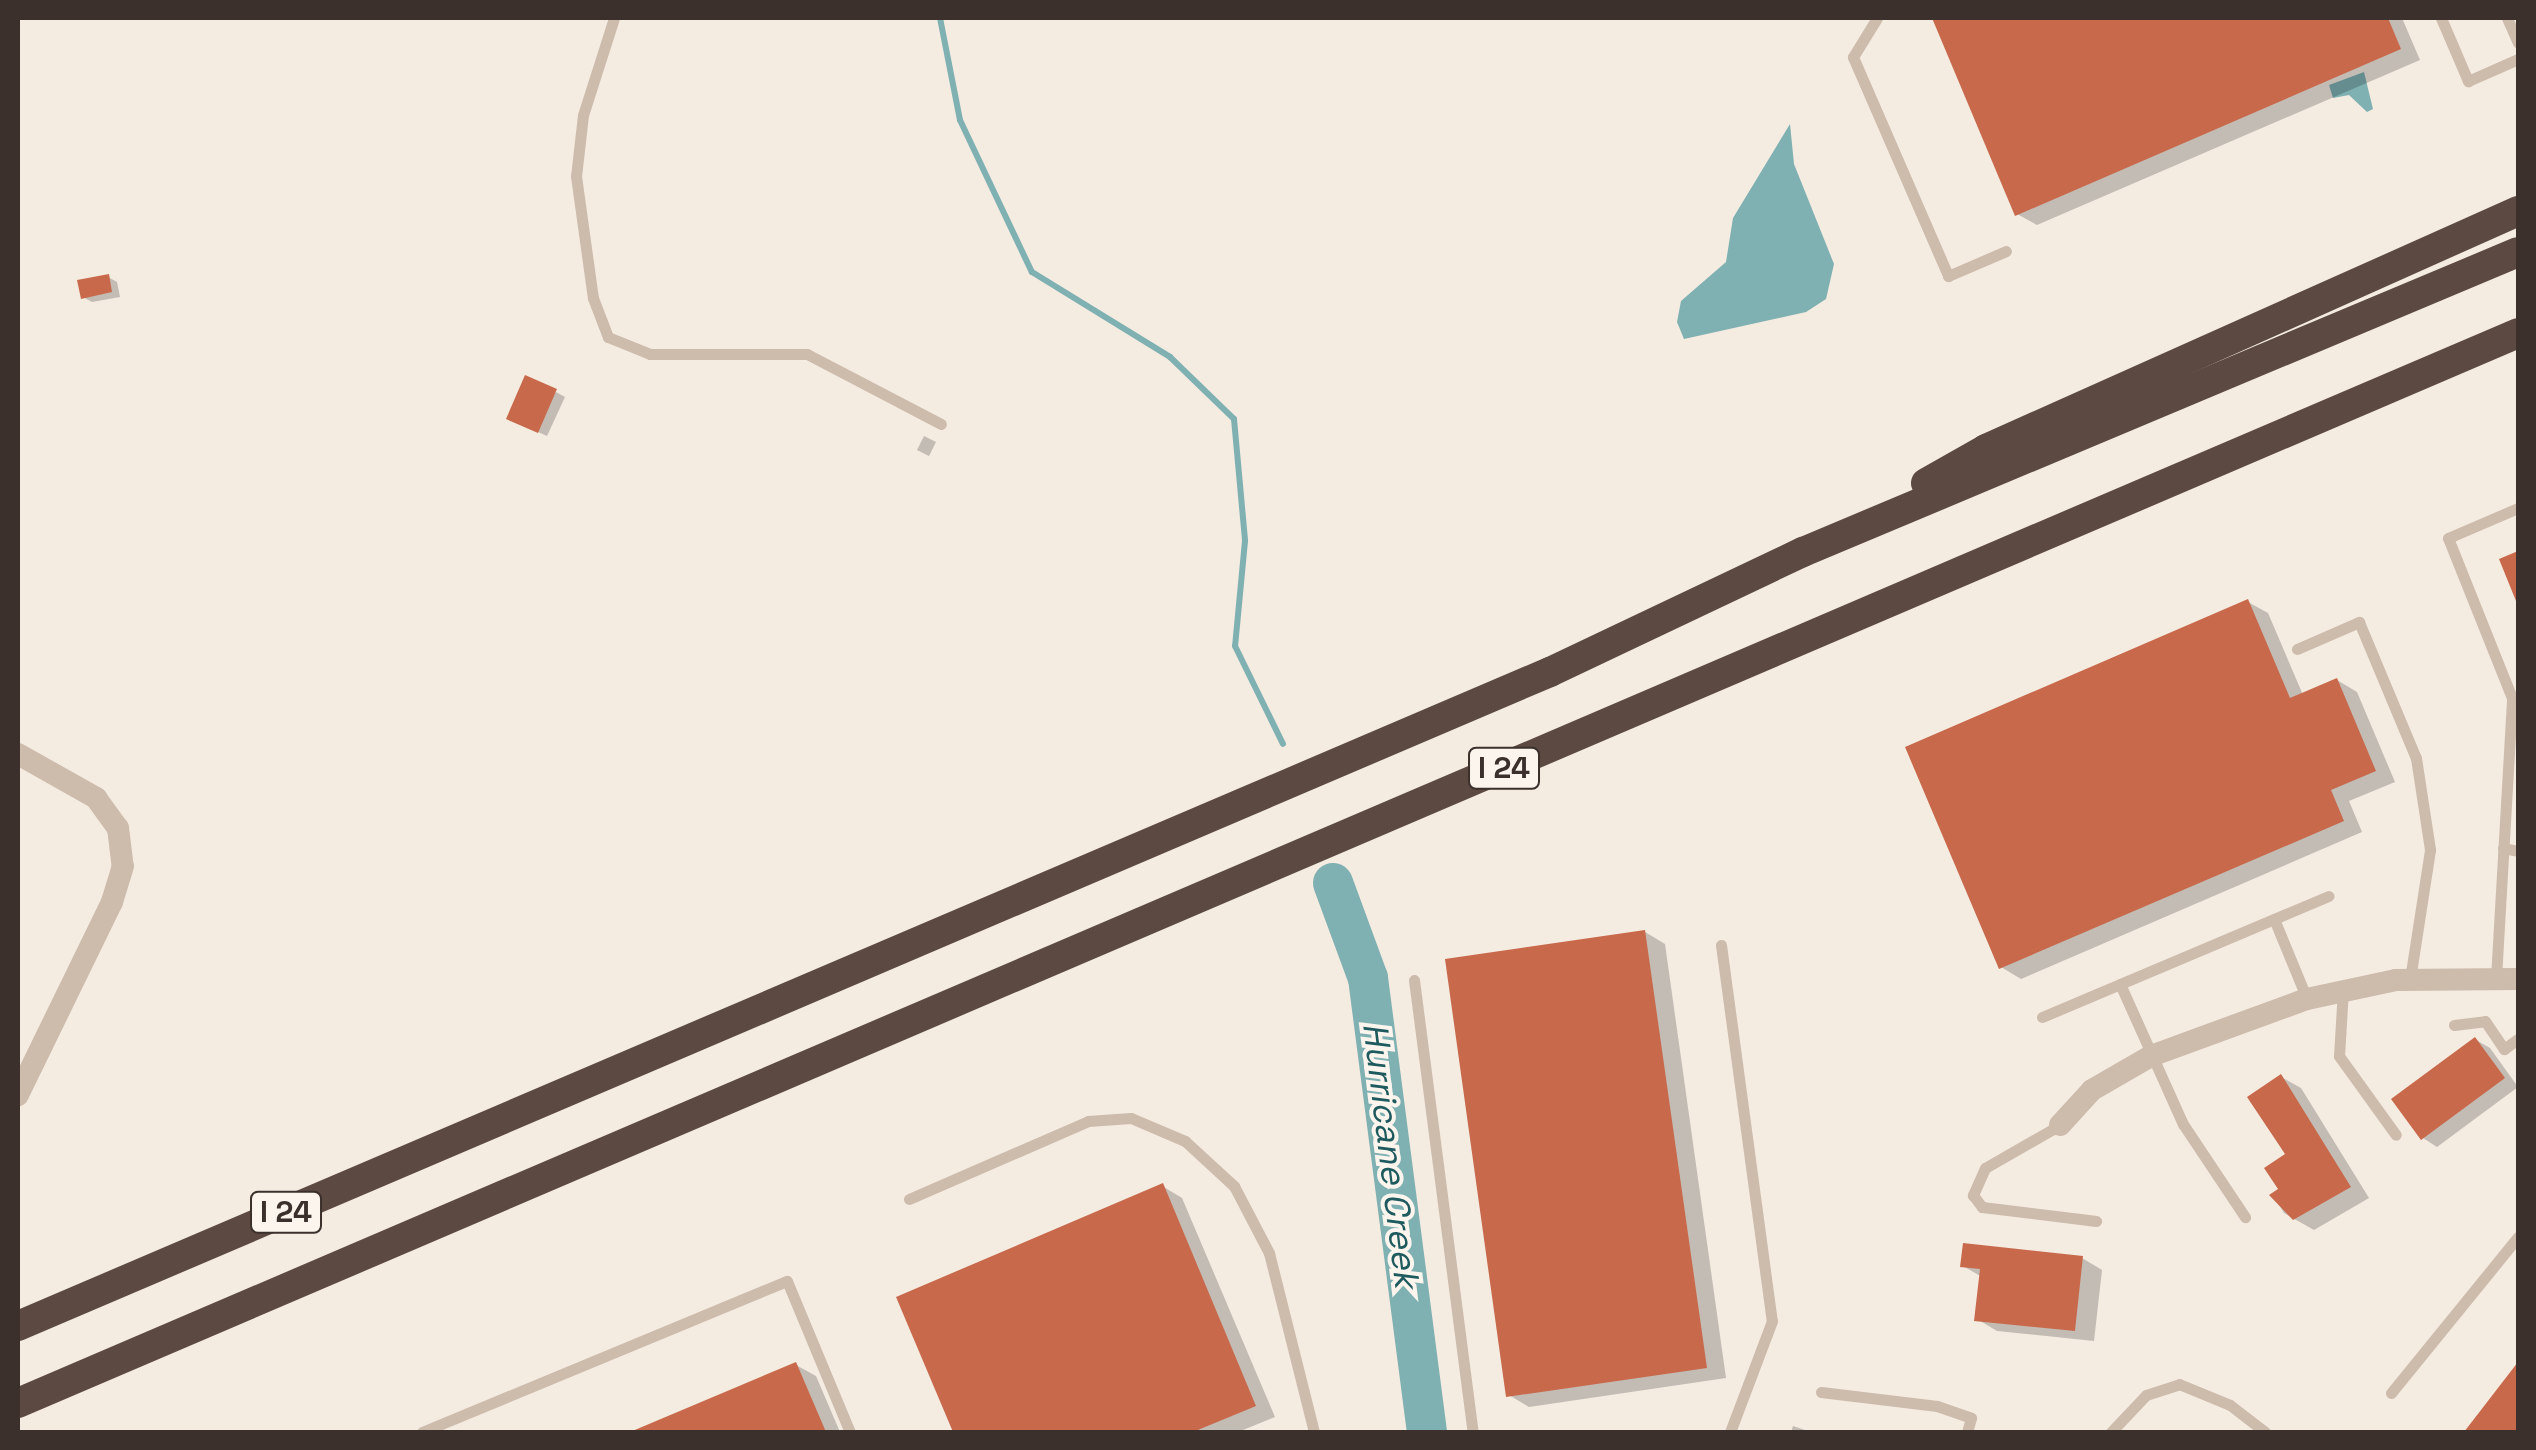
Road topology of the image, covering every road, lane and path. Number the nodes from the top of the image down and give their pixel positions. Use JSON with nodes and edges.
{"nodes":[{"id":1,"x":614,"y":18,"type":"edge"},
{"id":2,"x":1877,"y":18,"type":"edge"},
{"id":3,"x":2441,"y":18,"type":"edge"},
{"id":4,"x":2507,"y":18,"type":"edge"},
{"id":5,"x":2518,"y":43,"type":"edge"},
{"id":6,"x":2518,"y":59,"type":"edge"},
{"id":7,"x":2518,"y":211,"type":"edge"},
{"id":8,"x":2006,"y":252,"type":"dead end"},
{"id":9,"x":2518,"y":252,"type":"edge"},
{"id":10,"x":2518,"y":333,"type":"edge"},
{"id":11,"x":941,"y":424,"type":"dead end"},
{"id":12,"x":2518,"y":508,"type":"edge"},
{"id":13,"x":1803,"y":552,"type":"junction"},
{"id":14,"x":2297,"y":649,"type":"dead end"},
{"id":15,"x":18,"y":754,"type":"edge"},
{"id":16,"x":2504,"y":848,"type":"junction"},
{"id":17,"x":2518,"y":850,"type":"edge"},
{"id":18,"x":2328,"y":896,"type":"dead end"},
{"id":19,"x":2274,"y":918,"type":"junction"},
{"id":20,"x":1721,"y":946,"type":"dead end"},
{"id":21,"x":2507,"y":979,"type":"edge"},
{"id":22,"x":1414,"y":980,"type":"dead end"},
{"id":23,"x":2410,"y":980,"type":"junction"},
{"id":24,"x":2120,"y":984,"type":"junction"},
{"id":25,"x":2343,"y":989,"type":"junction"},
{"id":26,"x":2306,"y":999,"type":"junction"},
{"id":27,"x":2042,"y":1017,"type":"dead end"},
{"id":28,"x":2454,"y":1025,"type":"dead end"},
{"id":29,"x":2518,"y":1039,"type":"edge"},
{"id":30,"x":2151,"y":1056,"type":"junction"},
{"id":31,"x":18,"y":1095,"type":"edge"},
{"id":32,"x":2060,"y":1124,"type":"joint"},
{"id":33,"x":2396,"y":1136,"type":"dead end"},
{"id":34,"x":909,"y":1199,"type":"dead end"},
{"id":35,"x":2245,"y":1217,"type":"dead end"},
{"id":36,"x":2096,"y":1221,"type":"dead end"},
{"id":37,"x":2518,"y":1237,"type":"edge"},
{"id":38,"x":18,"y":1326,"type":"edge"},
{"id":39,"x":1821,"y":1392,"type":"dead end"},
{"id":40,"x":2391,"y":1393,"type":"dead end"},
{"id":41,"x":18,"y":1403,"type":"edge"},
{"id":42,"x":422,"y":1432,"type":"edge"},
{"id":43,"x":850,"y":1432,"type":"edge"},
{"id":44,"x":1314,"y":1432,"type":"edge"},
{"id":45,"x":1473,"y":1432,"type":"edge"},
{"id":46,"x":1730,"y":1432,"type":"edge"},
{"id":47,"x":1967,"y":1432,"type":"edge"},
{"id":48,"x":2111,"y":1432,"type":"edge"},
{"id":49,"x":2266,"y":1432,"type":"edge"}],
"edges":[{"from":1,"to":11,"type":"lane"},
{"from":2,"to":8,"type":"lane"},
{"from":3,"to":6,"type":"lane"},
{"from":4,"to":5,"type":"lane"},
{"from":7,"to":13,"type":"highway"},
{"from":9,"to":13,"type":"highway","number":"I 24"},
{"from":10,"to":41,"type":"highway","number":"I 24"},
{"from":12,"to":16,"type":"lane"},
{"from":13,"to":38,"type":"highway","number":"I 24"},
{"from":14,"to":23,"type":"lane"},
{"from":15,"to":31,"type":"street"},
{"from":16,"to":17,"type":"lane"},
{"from":16,"to":21,"type":"lane"},
{"from":18,"to":19,"type":"lane"},
{"from":19,"to":24,"type":"lane"},
{"from":19,"to":26,"type":"lane"},
{"from":20,"to":46,"type":"lane"},
{"from":21,"to":23,"type":"street"},
{"from":22,"to":45,"type":"lane"},
{"from":23,"to":25,"type":"street"},
{"from":24,"to":27,"type":"lane"},
{"from":24,"to":30,"type":"lane"},
{"from":25,"to":26,"type":"street"},
{"from":25,"to":33,"type":"lane"},
{"from":26,"to":30,"type":"street"},
{"from":28,"to":29,"type":"lane"},
{"from":30,"to":32,"type":"street"},
{"from":30,"to":35,"type":"lane"},
{"from":32,"to":36,"type":"lane"},
{"from":34,"to":44,"type":"lane"},
{"from":37,"to":40,"type":"lane"},
{"from":39,"to":47,"type":"lane"},
{"from":42,"to":43,"type":"lane"},
{"from":48,"to":49,"type":"lane"}]}
